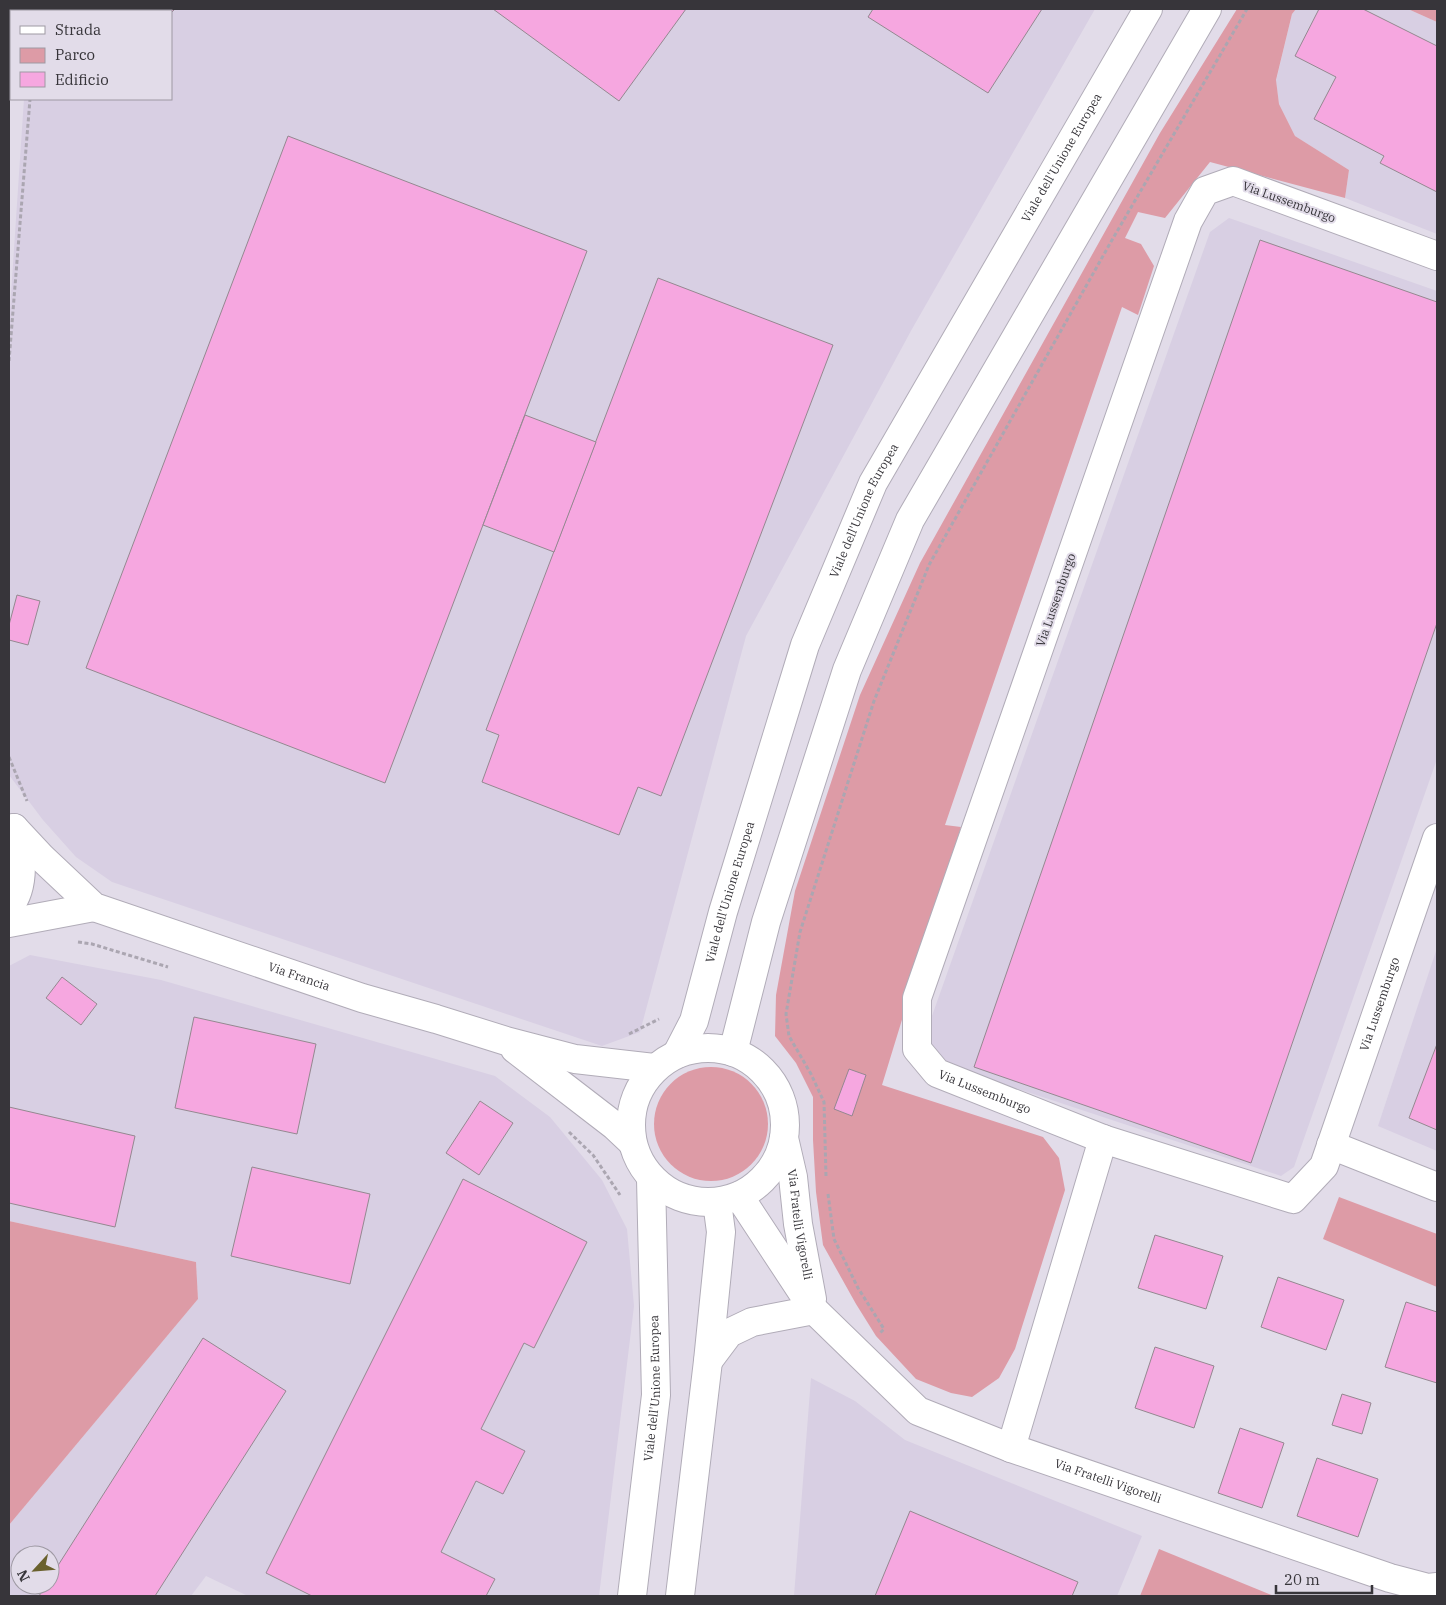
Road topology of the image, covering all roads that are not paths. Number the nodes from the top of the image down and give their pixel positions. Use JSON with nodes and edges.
{"nodes":[{"id":1,"x":1148,"y":9,"type":"edge"},
{"id":2,"x":1207,"y":9,"type":"edge"},
{"id":3,"x":1437,"y":256,"type":"edge"},
{"id":4,"x":17,"y":817,"type":"edge"},
{"id":5,"x":1437,"y":838,"type":"edge"},
{"id":6,"x":9,"y":907,"type":"edge"},
{"id":7,"x":94,"y":907,"type":"junction"},
{"id":8,"x":9,"y":923,"type":"edge"},
{"id":9,"x":506,"y":1042,"type":"junction"},
{"id":10,"x":733,"y":1052,"type":"junction"},
{"id":11,"x":677,"y":1054,"type":"junction"},
{"id":12,"x":654,"y":1068,"type":"junction"},
{"id":13,"x":784,"y":1138,"type":"junction"},
{"id":14,"x":1103,"y":1139,"type":"junction"},
{"id":15,"x":632,"y":1142,"type":"junction"},
{"id":16,"x":1331,"y":1145,"type":"junction"},
{"id":17,"x":652,"y":1179,"type":"junction"},
{"id":18,"x":1437,"y":1187,"type":"edge"},
{"id":19,"x":728,"y":1199,"type":"junction"},
{"id":20,"x":814,"y":1310,"type":"junction"},
{"id":21,"x":708,"y":1361,"type":"junction"},
{"id":22,"x":1011,"y":1448,"type":"junction"},
{"id":23,"x":1437,"y":1587,"type":"edge"},
{"id":24,"x":632,"y":1596,"type":"edge"},
{"id":25,"x":680,"y":1596,"type":"edge"}],
"edges":[{"from":1,"to":11,"type":"street","name":"Viale dell'Unione Europea"},
{"from":2,"to":10,"type":"street"},
{"from":3,"to":14,"type":"street","name":"Via Lussemburgo"},
{"from":4,"to":6,"type":"street"},
{"from":4,"to":7,"type":"street","name":"Via Francia"},
{"from":5,"to":16,"type":"street","name":"Via Lussemburgo"},
{"from":7,"to":8,"type":"street","name":"Via Francia"},
{"from":7,"to":9,"type":"street","name":"Via Francia"},
{"from":9,"to":12,"type":"street","name":"Via Francia"},
{"from":9,"to":15,"type":"street","name":"Via Francia"},
{"from":10,"to":11,"type":"street"},
{"from":10,"to":13,"type":"street"},
{"from":11,"to":12,"type":"street"},
{"from":12,"to":15,"type":"street"},
{"from":13,"to":19,"type":"street"},
{"from":13,"to":20,"type":"street","name":"Via Fratelli Vigorelli"},
{"from":14,"to":16,"type":"street","name":"Via Lussemburgo"},
{"from":14,"to":22,"type":"street"},
{"from":15,"to":17,"type":"street"},
{"from":16,"to":18,"type":"street"},
{"from":17,"to":19,"type":"street"},
{"from":17,"to":24,"type":"street","name":"Viale dell'Unione Europea"},
{"from":19,"to":20,"type":"street","name":"Via Fratelli Vigorelli"},
{"from":19,"to":21,"type":"street"},
{"from":20,"to":21,"type":"street"},
{"from":20,"to":22,"type":"street","name":"Via Fratelli Vigorelli"},
{"from":21,"to":25,"type":"street"},
{"from":22,"to":23,"type":"street","name":"Via Fratelli Vigorelli"}]}
